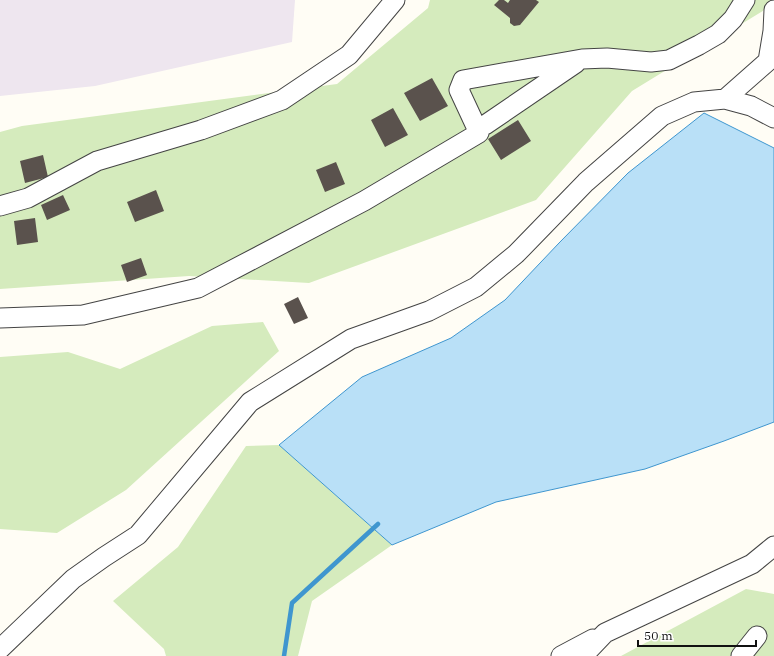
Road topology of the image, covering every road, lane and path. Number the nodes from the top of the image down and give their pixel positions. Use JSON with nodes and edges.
{"nodes":[{"id":1,"x":395,"y":0,"type":"edge"},
{"id":2,"x":745,"y":0,"type":"edge"},
{"id":3,"x":774,"y":10,"type":"edge"},
{"id":4,"x":582,"y":59,"type":"junction"},
{"id":5,"x":725,"y":99,"type":"junction"},
{"id":6,"x":774,"y":118,"type":"edge"},
{"id":7,"x":485,"y":125,"type":"dead end"},
{"id":8,"x":0,"y":206,"type":"edge"},
{"id":9,"x":0,"y":318,"type":"edge"},
{"id":10,"x":774,"y":546,"type":"edge"},
{"id":11,"x":605,"y":633,"type":"junction"},
{"id":12,"x":757,"y":636,"type":"dead end"},
{"id":13,"x":0,"y":649,"type":"edge"},
{"id":14,"x":561,"y":656,"type":"edge"},
{"id":15,"x":583,"y":656,"type":"edge"},
{"id":16,"x":741,"y":656,"type":"edge"}],
"edges":[{"from":1,"to":8,"type":"street"},
{"from":2,"to":4,"type":"street"},
{"from":3,"to":5,"type":"street"},
{"from":4,"to":7,"type":"street"},
{"from":4,"to":9,"type":"street"},
{"from":5,"to":6,"type":"street"},
{"from":5,"to":13,"type":"street"},
{"from":10,"to":11,"type":"street"},
{"from":11,"to":14,"type":"street"},
{"from":11,"to":15,"type":"street"},
{"from":12,"to":16,"type":"street"}]}
